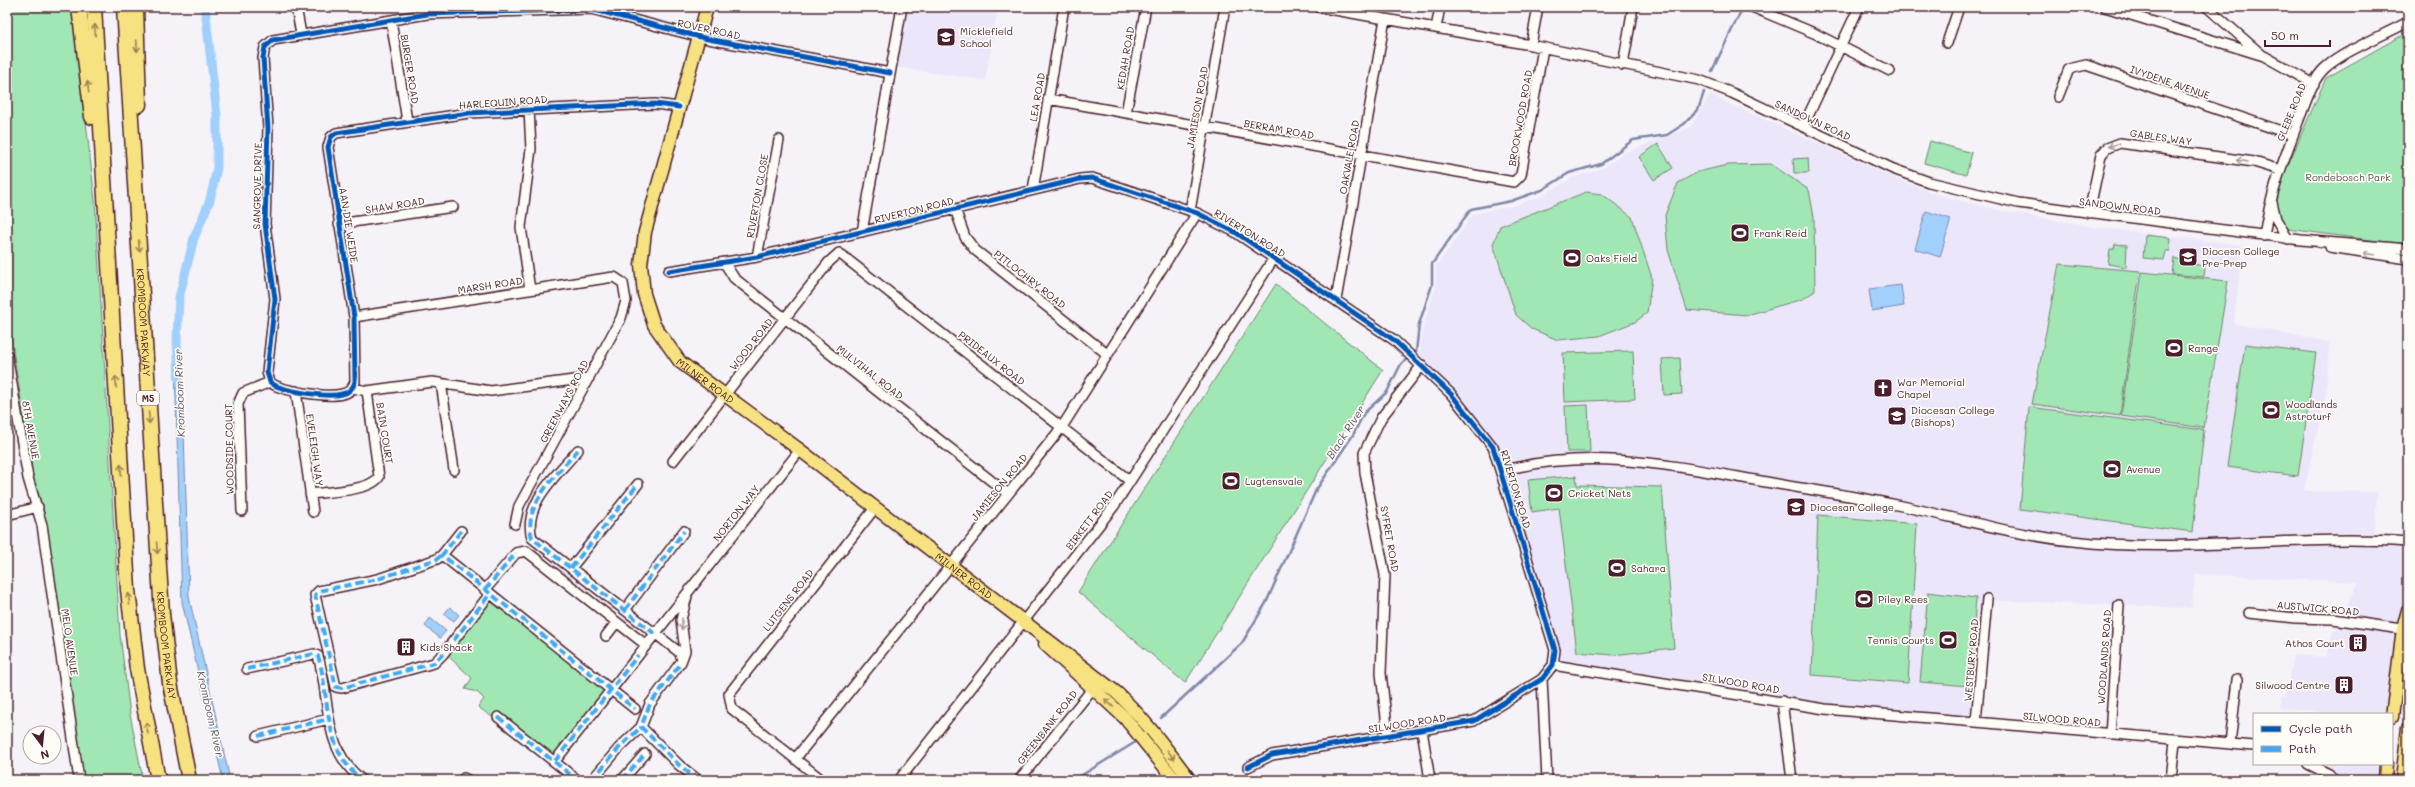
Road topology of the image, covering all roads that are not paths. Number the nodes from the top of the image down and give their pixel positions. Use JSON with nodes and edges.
{"nodes":[{"id":1,"x":79,"y":7,"type":"edge"},
{"id":2,"x":94,"y":7,"type":"edge"},
{"id":3,"x":124,"y":7,"type":"edge"},
{"id":4,"x":136,"y":7,"type":"edge"},
{"id":5,"x":296,"y":7,"type":"edge"},
{"id":6,"x":707,"y":7,"type":"edge"},
{"id":7,"x":902,"y":7,"type":"edge"},
{"id":8,"x":1064,"y":7,"type":"edge"},
{"id":9,"x":1146,"y":7,"type":"edge"},
{"id":10,"x":1225,"y":7,"type":"edge"},
{"id":11,"x":1318,"y":7,"type":"edge"},
{"id":12,"x":1440,"y":7,"type":"edge"},
{"id":13,"x":1538,"y":7,"type":"edge"},
{"id":14,"x":1633,"y":7,"type":"edge"},
{"id":15,"x":1859,"y":7,"type":"edge"},
{"id":16,"x":1959,"y":7,"type":"edge"},
{"id":17,"x":2105,"y":7,"type":"edge"},
{"id":18,"x":2207,"y":7,"type":"edge"},
{"id":19,"x":1754,"y":8,"type":"edge"},
{"id":20,"x":542,"y":9,"type":"edge"},
{"id":21,"x":1343,"y":9,"type":"edge"},
{"id":22,"x":447,"y":10,"type":"edge"},
{"id":23,"x":1385,"y":19,"type":"junction"},
{"id":24,"x":391,"y":20,"type":"junction"},
{"id":25,"x":2408,"y":22,"type":"edge"},
{"id":26,"x":1436,"y":28,"type":"junction"},
{"id":27,"x":301,"y":34,"type":"junction"},
{"id":28,"x":698,"y":37,"type":"junction"},
{"id":29,"x":1947,"y":43,"type":"dead end"},
{"id":30,"x":1531,"y":45,"type":"junction"},
{"id":31,"x":265,"y":47,"type":"joint"},
{"id":32,"x":1841,"y":47,"type":"junction"},
{"id":33,"x":1543,"y":48,"type":"junction"},
{"id":34,"x":2264,"y":56,"type":"junction"},
{"id":35,"x":1623,"y":64,"type":"junction"},
{"id":36,"x":1890,"y":71,"type":"dead end"},
{"id":37,"x":890,"y":73,"type":"junction"},
{"id":38,"x":2314,"y":84,"type":"junction"},
{"id":39,"x":2058,"y":97,"type":"dead end"},
{"id":40,"x":1048,"y":99,"type":"junction"},
{"id":41,"x":679,"y":107,"type":"junction"},
{"id":42,"x":529,"y":110,"type":"junction"},
{"id":43,"x":1126,"y":113,"type":"junction"},
{"id":44,"x":407,"y":121,"type":"junction"},
{"id":45,"x":1204,"y":127,"type":"junction"},
{"id":46,"x":1802,"y":127,"type":"junction"},
{"id":47,"x":2293,"y":135,"type":"junction"},
{"id":48,"x":331,"y":137,"type":"joint"},
{"id":49,"x":779,"y":140,"type":"dead end"},
{"id":50,"x":1361,"y":154,"type":"junction"},
{"id":51,"x":2280,"y":170,"type":"junction"},
{"id":52,"x":1507,"y":181,"type":"joint"},
{"id":53,"x":1033,"y":190,"type":"junction"},
{"id":54,"x":2271,"y":196,"type":"junction"},
{"id":55,"x":136,"y":207,"type":"junction"},
{"id":56,"x":454,"y":207,"type":"dead end"},
{"id":57,"x":956,"y":209,"type":"junction"},
{"id":58,"x":1194,"y":212,"type":"junction"},
{"id":59,"x":2089,"y":213,"type":"junction"},
{"id":60,"x":339,"y":224,"type":"junction"},
{"id":61,"x":862,"y":232,"type":"junction"},
{"id":62,"x":2264,"y":236,"type":"junction"},
{"id":63,"x":836,"y":239,"type":"junction"},
{"id":64,"x":2288,"y":239,"type":"junction"},
{"id":65,"x":2301,"y":240,"type":"junction"},
{"id":66,"x":2408,"y":250,"type":"edge"},
{"id":67,"x":839,"y":254,"type":"junction"},
{"id":68,"x":757,"y":257,"type":"junction"},
{"id":69,"x":1274,"y":258,"type":"junction"},
{"id":70,"x":2408,"y":259,"type":"edge"},
{"id":71,"x":724,"y":262,"type":"junction"},
{"id":72,"x":669,"y":271,"type":"dead end"},
{"id":73,"x":110,"y":279,"type":"junction"},
{"id":74,"x":625,"y":287,"type":"joint"},
{"id":75,"x":530,"y":290,"type":"junction"},
{"id":76,"x":1336,"y":300,"type":"junction"},
{"id":77,"x":354,"y":317,"type":"junction"},
{"id":78,"x":785,"y":319,"type":"junction"},
{"id":79,"x":1107,"y":354,"type":"junction"},
{"id":80,"x":7,"y":355,"type":"edge"},
{"id":81,"x":1420,"y":364,"type":"junction"},
{"id":82,"x":589,"y":378,"type":"junction"},
{"id":83,"x":270,"y":382,"type":"junction"},
{"id":84,"x":441,"y":383,"type":"junction"},
{"id":85,"x":353,"y":388,"type":"junction"},
{"id":86,"x":296,"y":391,"type":"junction"},
{"id":87,"x":367,"y":391,"type":"junction"},
{"id":88,"x":724,"y":394,"type":"junction"},
{"id":89,"x":1062,"y":427,"type":"junction"},
{"id":90,"x":578,"y":450,"type":"dead end"},
{"id":91,"x":800,"y":450,"type":"junction"},
{"id":92,"x":673,"y":461,"type":"dead end"},
{"id":93,"x":454,"y":470,"type":"dead end"},
{"id":94,"x":1502,"y":471,"type":"junction"},
{"id":95,"x":1130,"y":481,"type":"junction"},
{"id":96,"x":638,"y":484,"type":"dead end"},
{"id":97,"x":310,"y":494,"type":"junction"},
{"id":98,"x":1008,"y":494,"type":"junction"},
{"id":99,"x":38,"y":507,"type":"junction"},
{"id":100,"x":875,"y":508,"type":"junction"},
{"id":101,"x":242,"y":511,"type":"dead end"},
{"id":102,"x":313,"y":512,"type":"dead end"},
{"id":103,"x":7,"y":515,"type":"edge"},
{"id":104,"x":515,"y":524,"type":"dead end"},
{"id":105,"x":461,"y":531,"type":"dead end"},
{"id":106,"x":684,"y":531,"type":"dead end"},
{"id":107,"x":2408,"y":542,"type":"edge"},
{"id":108,"x":442,"y":555,"type":"junction"},
{"id":109,"x":951,"y":565,"type":"junction"},
{"id":110,"x":571,"y":568,"type":"junction"},
{"id":111,"x":690,"y":589,"type":"junction"},
{"id":112,"x":487,"y":592,"type":"junction"},
{"id":113,"x":1987,"y":599,"type":"dead end"},
{"id":114,"x":2119,"y":605,"type":"dead end"},
{"id":115,"x":625,"y":610,"type":"junction"},
{"id":116,"x":2408,"y":610,"type":"edge"},
{"id":117,"x":2249,"y":613,"type":"dead end"},
{"id":118,"x":616,"y":623,"type":"junction"},
{"id":119,"x":1026,"y":625,"type":"junction"},
{"id":120,"x":2405,"y":630,"type":"edge"},
{"id":121,"x":655,"y":634,"type":"junction"},
{"id":122,"x":606,"y":636,"type":"dead end"},
{"id":123,"x":684,"y":643,"type":"junction"},
{"id":124,"x":646,"y":645,"type":"junction"},
{"id":125,"x":674,"y":648,"type":"junction"},
{"id":126,"x":682,"y":659,"type":"junction"},
{"id":127,"x":1553,"y":664,"type":"junction"},
{"id":128,"x":247,"y":669,"type":"dead end"},
{"id":129,"x":1542,"y":679,"type":"junction"},
{"id":130,"x":2237,"y":680,"type":"dead end"},
{"id":131,"x":1093,"y":688,"type":"junction"},
{"id":132,"x":611,"y":690,"type":"junction"},
{"id":133,"x":1782,"y":702,"type":"junction"},
{"id":134,"x":635,"y":709,"type":"dead end"},
{"id":135,"x":2393,"y":713,"type":"edge"},
{"id":136,"x":498,"y":717,"type":"dead end"},
{"id":137,"x":329,"y":719,"type":"junction"},
{"id":138,"x":1976,"y":722,"type":"junction"},
{"id":139,"x":641,"y":727,"type":"junction"},
{"id":140,"x":2408,"y":728,"type":"edge"},
{"id":141,"x":1422,"y":730,"type":"junction"},
{"id":142,"x":2110,"y":734,"type":"junction"},
{"id":143,"x":1388,"y":735,"type":"junction"},
{"id":144,"x":258,"y":736,"type":"dead end"},
{"id":145,"x":2175,"y":741,"type":"junction"},
{"id":146,"x":2230,"y":744,"type":"junction"},
{"id":147,"x":2253,"y":746,"type":"edge"},
{"id":148,"x":645,"y":754,"type":"dead end"},
{"id":149,"x":152,"y":756,"type":"junction"},
{"id":150,"x":796,"y":759,"type":"junction"},
{"id":151,"x":555,"y":761,"type":"junction"},
{"id":152,"x":2310,"y":765,"type":"edge"},
{"id":153,"x":2386,"y":765,"type":"edge"},
{"id":154,"x":1248,"y":767,"type":"dead end"},
{"id":155,"x":2332,"y":777,"type":"edge"},
{"id":156,"x":189,"y":778,"type":"edge"},
{"id":157,"x":357,"y":779,"type":"edge"},
{"id":158,"x":576,"y":779,"type":"dead end"},
{"id":159,"x":79,"y":780,"type":"edge"},
{"id":160,"x":152,"y":780,"type":"edge"},
{"id":161,"x":158,"y":780,"type":"edge"},
{"id":162,"x":592,"y":780,"type":"edge"},
{"id":163,"x":622,"y":780,"type":"edge"},
{"id":164,"x":698,"y":780,"type":"edge"},
{"id":165,"x":822,"y":780,"type":"edge"},
{"id":166,"x":899,"y":780,"type":"edge"},
{"id":167,"x":1019,"y":780,"type":"edge"},
{"id":168,"x":1175,"y":780,"type":"edge"},
{"id":169,"x":1190,"y":780,"type":"edge"},
{"id":170,"x":1430,"y":780,"type":"edge"},
{"id":171,"x":1548,"y":780,"type":"edge"},
{"id":172,"x":1792,"y":780,"type":"edge"},
{"id":173,"x":2171,"y":780,"type":"edge"},
{"id":174,"x":2385,"y":780,"type":"edge"},
{"id":175,"x":2402,"y":780,"type":"edge"}],
"edges":[{"from":73,"to":1,"type":"highway","one_way":true},
{"from":73,"to":2,"type":"highway","one_way":true},
{"from":3,"to":55,"type":"highway","name":"KROMBOOM PARKWAY","number":"M5"},
{"from":4,"to":55,"type":"highway","one_way":true},
{"from":5,"to":27,"type":"street"},
{"from":6,"to":28,"type":"main road","name":"MILNER ROAD"},
{"from":7,"to":37,"type":"street"},
{"from":8,"to":40,"type":"street","name":"LEA ROAD"},
{"from":9,"to":43,"type":"street","name":"KEDAH ROAD"},
{"from":10,"to":45,"type":"street","name":"JAMIESON ROAD"},
{"from":11,"to":21,"type":"street","name":"SANDOWN ROAD"},
{"from":12,"to":26,"type":"street"},
{"from":13,"to":30,"type":"street"},
{"from":14,"to":35,"type":"street"},
{"from":15,"to":32,"type":"street"},
{"from":16,"to":29,"type":"street"},
{"from":17,"to":34,"type":"street"},
{"from":18,"to":34,"type":"street"},
{"from":19,"to":32,"type":"street"},
{"from":20,"to":22,"type":"street","name":"ROVER ROAD"},
{"from":20,"to":28,"type":"street","name":"ROVER ROAD"},
{"from":21,"to":23,"type":"street","name":"SANDOWN ROAD"},
{"from":22,"to":24,"type":"street","name":"ROVER ROAD"},
{"from":23,"to":26,"type":"street","name":"SANDOWN ROAD"},
{"from":23,"to":50,"type":"street","name":"OAKVALE ROAD"},
{"from":24,"to":27,"type":"street","name":"ROVER ROAD"},
{"from":24,"to":44,"type":"street","name":"BURGER ROAD"},
{"from":25,"to":38,"type":"street","name":"GLEBE ROAD"},
{"from":26,"to":30,"type":"street","name":"SANDOWN ROAD"},
{"from":27,"to":31,"type":"street","name":"ROVER ROAD"},
{"from":28,"to":37,"type":"street","name":"ROVER ROAD"},
{"from":28,"to":41,"type":"main road","name":"MILNER ROAD"},
{"from":30,"to":33,"type":"street","name":"SANDOWN ROAD"},
{"from":31,"to":83,"type":"street","name":"SANGROVE DRIVE"},
{"from":32,"to":36,"type":"street"},
{"from":32,"to":46,"type":"street"},
{"from":33,"to":35,"type":"street","name":"SANDOWN ROAD"},
{"from":33,"to":52,"type":"street","name":"BROOKWOOD ROAD"},
{"from":34,"to":38,"type":"street"},
{"from":35,"to":46,"type":"street","name":"SANDOWN ROAD"},
{"from":37,"to":61,"type":"street"},
{"from":38,"to":47,"type":"street","name":"GLEBE ROAD"},
{"from":39,"to":47,"type":"street","name":"IVYDENE AVENUE"},
{"from":40,"to":43,"type":"street","name":"BERRAM ROAD"},
{"from":40,"to":53,"type":"street","name":"LEA ROAD"},
{"from":41,"to":42,"type":"street","name":"HARLEQUIN ROAD"},
{"from":41,"to":88,"type":"main road","name":"MILNER ROAD"},
{"from":42,"to":44,"type":"street","name":"HARLEQUIN ROAD"},
{"from":42,"to":75,"type":"street"},
{"from":43,"to":45,"type":"street","name":"BERRAM ROAD"},
{"from":44,"to":48,"type":"street","name":"HARLEQUIN ROAD"},
{"from":45,"to":50,"type":"street","name":"BERRAM ROAD"},
{"from":45,"to":58,"type":"street","name":"JAMIESON ROAD"},
{"from":46,"to":59,"type":"street","name":"SANDOWN ROAD"},
{"from":47,"to":51,"type":"street","name":"GLEBE ROAD"},
{"from":48,"to":60,"type":"street","name":"AAN DIE WEIDE"},
{"from":49,"to":68,"type":"street","name":"RIVERTON CLOSE"},
{"from":50,"to":52,"type":"street","name":"BERRAM ROAD"},
{"from":50,"to":76,"type":"street","name":"OAKVALE ROAD"},
{"from":51,"to":54,"type":"street","name":"GLEBE ROAD"},
{"from":51,"to":59,"type":"street","name":"GABLES WAY","one_way":true},
{"from":53,"to":57,"type":"street","name":"RIVERTON ROAD"},
{"from":53,"to":58,"type":"street","name":"RIVERTON ROAD"},
{"from":54,"to":62,"type":"street","name":"GLEBE ROAD"},
{"from":54,"to":64,"type":"street"},
{"from":55,"to":156,"type":"highway","name":"KROMBOOM PARKWAY","number":"M5","one_way":true},
{"from":56,"to":60,"type":"street","name":"SHAW ROAD"},
{"from":57,"to":61,"type":"street","name":"RIVERTON ROAD"},
{"from":57,"to":79,"type":"street","name":"PITLOCHRY ROAD"},
{"from":58,"to":69,"type":"street","name":"RIVERTON ROAD"},
{"from":58,"to":79,"type":"street","name":"JAMIESON ROAD"},
{"from":59,"to":62,"type":"street","name":"SANDOWN ROAD"},
{"from":60,"to":77,"type":"street","name":"AAN DIE WEIDE"},
{"from":61,"to":63,"type":"street","name":"RIVERTON ROAD"},
{"from":62,"to":64,"type":"street","name":"SANDOWN ROAD"},
{"from":63,"to":67,"type":"street"},
{"from":63,"to":68,"type":"street","name":"RIVERTON ROAD"},
{"from":64,"to":65,"type":"street","name":"SANDOWN ROAD"},
{"from":65,"to":66,"type":"street","name":"SANDOWN ROAD"},
{"from":70,"to":65,"type":"street","name":"SANDOWN ROAD","one_way":true},
{"from":67,"to":78,"type":"street","name":"WOOD ROAD"},
{"from":67,"to":89,"type":"street","name":"PRIDEAUX ROAD"},
{"from":68,"to":71,"type":"street","name":"RIVERTON ROAD"},
{"from":69,"to":76,"type":"street","name":"RIVERTON ROAD"},
{"from":69,"to":95,"type":"street","name":"BIRKETT ROAD"},
{"from":71,"to":72,"type":"street","name":"RIVERTON ROAD"},
{"from":71,"to":78,"type":"street","name":"MULVIHAL ROAD"},
{"from":149,"to":73,"type":"highway","one_way":true},
{"from":74,"to":75,"type":"street","name":"MARSH ROAD"},
{"from":74,"to":82,"type":"street","name":"GREENWAYS ROAD"},
{"from":75,"to":77,"type":"street","name":"MARSH ROAD"},
{"from":76,"to":81,"type":"street","name":"RIVERTON ROAD"},
{"from":77,"to":85,"type":"street"},
{"from":78,"to":88,"type":"street","name":"WOOD ROAD"},
{"from":78,"to":98,"type":"street","name":"MULVIHAL ROAD"},
{"from":79,"to":89,"type":"street","name":"JAMIESON ROAD"},
{"from":80,"to":99,"type":"street","name":"8TH AVENUE"},
{"from":81,"to":94,"type":"street","name":"RIVERTON ROAD"},
{"from":81,"to":143,"type":"street","name":"SYFRET ROAD"},
{"from":82,"to":84,"type":"street"},
{"from":82,"to":104,"type":"street","name":"GREENWAYS ROAD"},
{"from":83,"to":86,"type":"street"},
{"from":83,"to":101,"type":"street","name":"WOODSIDE COURT"},
{"from":84,"to":87,"type":"street"},
{"from":84,"to":93,"type":"street"},
{"from":85,"to":86,"type":"street"},
{"from":85,"to":87,"type":"street"},
{"from":86,"to":97,"type":"street","name":"EVELEIGH WAY"},
{"from":87,"to":97,"type":"street","name":"BAIN COURT"},
{"from":88,"to":91,"type":"main road","name":"MILNER ROAD"},
{"from":88,"to":92,"type":"street","name":"WOOD ROAD"},
{"from":89,"to":95,"type":"street","name":"PRIDEAUX ROAD"},
{"from":89,"to":98,"type":"street","name":"JAMIESON ROAD"},
{"from":90,"to":110,"type":"street"},
{"from":91,"to":100,"type":"main road","name":"MILNER ROAD"},
{"from":91,"to":111,"type":"street","name":"NORTON WAY"},
{"from":94,"to":107,"type":"street"},
{"from":94,"to":127,"type":"street","name":"RIVERTON ROAD"},
{"from":95,"to":119,"type":"street","name":"BIRKETT ROAD"},
{"from":96,"to":110,"type":"street"},
{"from":97,"to":102,"type":"street","name":"EVELEIGH WAY"},
{"from":98,"to":109,"type":"street","name":"JAMIESON ROAD"},
{"from":99,"to":103,"type":"street"},
{"from":99,"to":159,"type":"street","name":"MELO AVENUE"},
{"from":100,"to":109,"type":"main road","name":"MILNER ROAD"},
{"from":100,"to":150,"type":"street","name":"LUTGENS ROAD"},
{"from":105,"to":108,"type":"street"},
{"from":106,"to":115,"type":"street"},
{"from":108,"to":112,"type":"street"},
{"from":108,"to":112,"type":"street"},
{"from":109,"to":119,"type":"main road","name":"MILNER ROAD"},
{"from":109,"to":150,"type":"street","name":"JAMIESON ROAD"},
{"from":110,"to":115,"type":"street"},
{"from":111,"to":121,"type":"street","name":"NORTON WAY"},
{"from":111,"to":123,"type":"street","one_way":true},
{"from":112,"to":118,"type":"street"},
{"from":112,"to":132,"type":"street"},
{"from":113,"to":138,"type":"street","name":"WESTBURY ROAD"},
{"from":114,"to":142,"type":"street","name":"WOODLANDS ROAD"},
{"from":115,"to":121,"type":"street"},
{"from":116,"to":120,"type":"main road"},
{"from":117,"to":120,"type":"street","name":"AUSTWICK ROAD"},
{"from":118,"to":122,"type":"street"},
{"from":118,"to":124,"type":"street"},
{"from":119,"to":131,"type":"main road","name":"MILNER ROAD"},
{"from":119,"to":166,"type":"street","name":"BIRKETT ROAD"},
{"from":119,"to":169,"type":"main road","name":"MILNER ROAD","one_way":true},
{"from":120,"to":135,"type":"main road"},
{"from":121,"to":124,"type":"street","name":"NORTON WAY"},
{"from":121,"to":125,"type":"street"},
{"from":123,"to":125,"type":"street"},
{"from":123,"to":126,"type":"street"},
{"from":124,"to":132,"type":"street","name":"NORTON WAY"},
{"from":125,"to":126,"type":"street"},
{"from":126,"to":139,"type":"street"},
{"from":127,"to":129,"type":"street","name":"SILWOOD ROAD"},
{"from":127,"to":133,"type":"street","name":"SILWOOD ROAD"},
{"from":128,"to":137,"type":"street"},
{"from":129,"to":141,"type":"street","name":"SILWOOD ROAD"},
{"from":129,"to":171,"type":"street"},
{"from":130,"to":146,"type":"street"},
{"from":131,"to":167,"type":"street","name":"GREENBANK ROAD"},
{"from":168,"to":131,"type":"main road","name":"MILNER ROAD","one_way":true},
{"from":132,"to":134,"type":"street"},
{"from":132,"to":151,"type":"street","name":"NORTON WAY"},
{"from":133,"to":138,"type":"street","name":"SILWOOD ROAD"},
{"from":133,"to":172,"type":"street"},
{"from":136,"to":151,"type":"street"},
{"from":137,"to":144,"type":"street"},
{"from":137,"to":157,"type":"street"},
{"from":138,"to":142,"type":"street","name":"SILWOOD ROAD"},
{"from":139,"to":162,"type":"street"},
{"from":139,"to":164,"type":"street"},
{"from":140,"to":175,"type":"main road"},
{"from":141,"to":143,"type":"street","name":"SILWOOD ROAD"},
{"from":141,"to":170,"type":"street"},
{"from":142,"to":145,"type":"street","name":"SILWOOD ROAD"},
{"from":143,"to":154,"type":"street","name":"SILWOOD ROAD"},
{"from":145,"to":146,"type":"street","name":"SILWOOD ROAD"},
{"from":145,"to":173,"type":"street"},
{"from":146,"to":147,"type":"street","name":"SILWOOD ROAD"},
{"from":148,"to":163,"type":"street"},
{"from":149,"to":160,"type":"highway"},
{"from":149,"to":161,"type":"highway"},
{"from":150,"to":165,"type":"street"},
{"from":151,"to":158,"type":"street"},
{"from":152,"to":155,"type":"street"},
{"from":153,"to":174,"type":"main road"}]}
